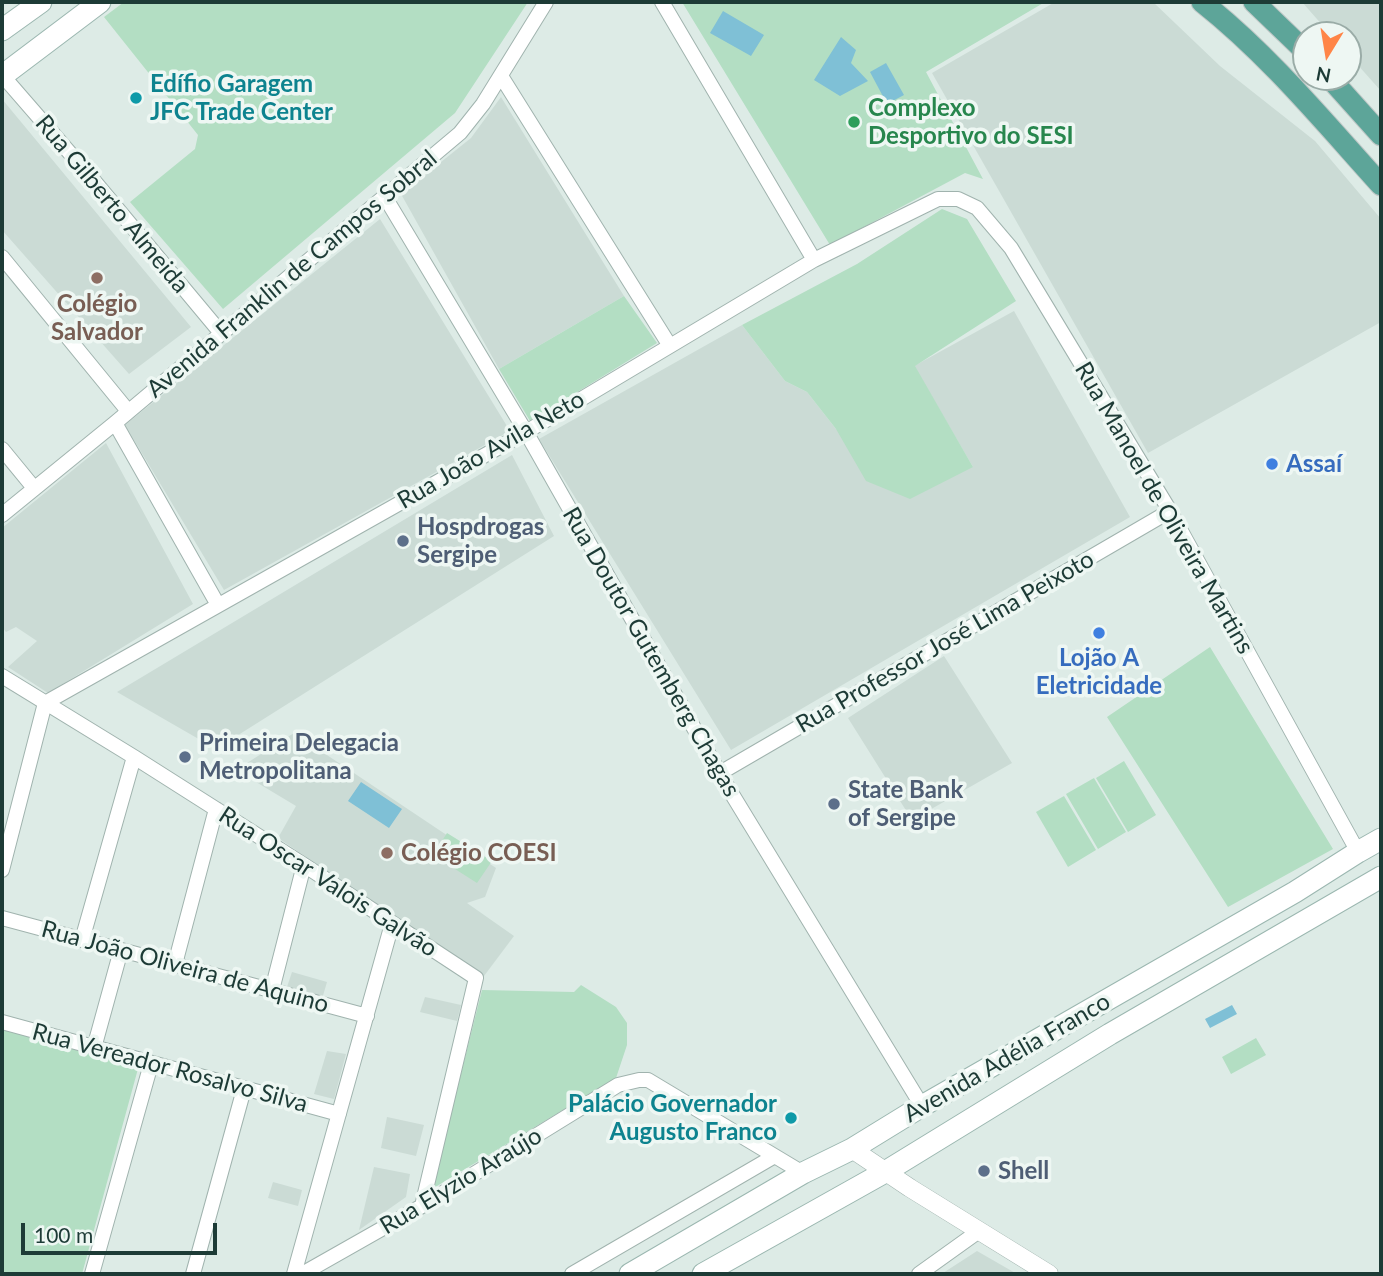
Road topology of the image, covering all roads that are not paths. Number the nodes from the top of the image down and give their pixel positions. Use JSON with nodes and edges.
{"nodes":[{"id":1,"x":41,"y":2,"type":"edge"},
{"id":2,"x":100,"y":2,"type":"edge"},
{"id":3,"x":547,"y":2,"type":"edge"},
{"id":4,"x":662,"y":2,"type":"edge"},
{"id":5,"x":1202,"y":2,"type":"edge"},
{"id":6,"x":1254,"y":2,"type":"edge"},
{"id":7,"x":2,"y":30,"type":"edge"},
{"id":8,"x":1292,"y":39,"type":"edge"},
{"id":9,"x":2,"y":76,"type":"edge"},
{"id":10,"x":500,"y":76,"type":"junction"},
{"id":11,"x":1342,"y":91,"type":"edge"},
{"id":12,"x":1381,"y":135,"type":"edge"},
{"id":13,"x":1381,"y":184,"type":"edge"},
{"id":14,"x":384,"y":197,"type":"junction"},
{"id":15,"x":938,"y":199,"type":"joint"},
{"id":16,"x":2,"y":257,"type":"edge"},
{"id":17,"x":814,"y":260,"type":"junction"},
{"id":18,"x":221,"y":334,"type":"junction"},
{"id":19,"x":670,"y":346,"type":"junction"},
{"id":20,"x":128,"y":411,"type":"junction"},
{"id":21,"x":115,"y":423,"type":"junction"},
{"id":22,"x":526,"y":432,"type":"junction"},
{"id":23,"x":2,"y":449,"type":"edge"},
{"id":24,"x":34,"y":488,"type":"junction"},
{"id":25,"x":1170,"y":511,"type":"junction"},
{"id":26,"x":2,"y":515,"type":"edge"},
{"id":27,"x":218,"y":604,"type":"junction"},
{"id":28,"x":2,"y":676,"type":"edge"},
{"id":29,"x":46,"y":703,"type":"junction"},
{"id":30,"x":134,"y":757,"type":"junction"},
{"id":31,"x":720,"y":773,"type":"junction"},
{"id":32,"x":216,"y":809,"type":"junction"},
{"id":33,"x":1381,"y":839,"type":"edge"},
{"id":34,"x":1358,"y":852,"type":"junction"},
{"id":35,"x":304,"y":865,"type":"junction"},
{"id":36,"x":2,"y":870,"type":"edge"},
{"id":37,"x":1381,"y":877,"type":"edge"},
{"id":38,"x":2,"y":918,"type":"edge"},
{"id":39,"x":392,"y":924,"type":"junction"},
{"id":40,"x":82,"y":940,"type":"junction"},
{"id":41,"x":121,"y":950,"type":"junction"},
{"id":42,"x":176,"y":964,"type":"junction"},
{"id":43,"x":272,"y":990,"type":"junction"},
{"id":44,"x":367,"y":1016,"type":"junction"},
{"id":45,"x":2,"y":1022,"type":"edge"},
{"id":46,"x":94,"y":1048,"type":"junction"},
{"id":47,"x":151,"y":1063,"type":"junction"},
{"id":48,"x":244,"y":1089,"type":"junction"},
{"id":49,"x":922,"y":1106,"type":"junction"},
{"id":50,"x":338,"y":1114,"type":"junction"},
{"id":51,"x":852,"y":1149,"type":"junction"},
{"id":52,"x":773,"y":1157,"type":"junction"},
{"id":53,"x":885,"y":1172,"type":"junction"},
{"id":54,"x":803,"y":1173,"type":"junction"},
{"id":55,"x":422,"y":1206,"type":"junction"},
{"id":56,"x":979,"y":1231,"type":"junction"},
{"id":57,"x":713,"y":1272,"type":"edge"},
{"id":58,"x":92,"y":1274,"type":"edge"},
{"id":59,"x":193,"y":1274,"type":"edge"},
{"id":60,"x":294,"y":1274,"type":"edge"},
{"id":61,"x":302,"y":1274,"type":"edge"},
{"id":62,"x":572,"y":1274,"type":"edge"},
{"id":63,"x":630,"y":1274,"type":"edge"},
{"id":64,"x":919,"y":1274,"type":"edge"},
{"id":65,"x":1049,"y":1274,"type":"edge"}],
"edges":[{"from":1,"to":7,"type":"main road"},
{"from":2,"to":9,"type":"main road"},
{"from":3,"to":10,"type":"street","name":"Avenida Franklin de Campos Sobral"},
{"from":4,"to":17,"type":"street"},
{"from":5,"to":13,"type":"main road"},
{"from":6,"to":8,"type":"main road"},
{"from":9,"to":18,"type":"street","name":"Rua Gilberto Almeida"},
{"from":10,"to":14,"type":"street","name":"Avenida Franklin de Campos Sobral"},
{"from":10,"to":19,"type":"street"},
{"from":11,"to":12,"type":"main road"},
{"from":14,"to":18,"type":"street","name":"Avenida Franklin de Campos Sobral"},
{"from":14,"to":22,"type":"street","name":"Rua Doutor Gutemberg Chagas"},
{"from":15,"to":17,"type":"street","name":"Rua João Avila Neto"},
{"from":15,"to":25,"type":"street","name":"Rua Manoel de Oliveira Martins"},
{"from":16,"to":20,"type":"street"},
{"from":17,"to":19,"type":"street","name":"Rua João Avila Neto"},
{"from":18,"to":20,"type":"street","name":"Avenida Franklin de Campos Sobral"},
{"from":19,"to":22,"type":"street","name":"Rua João Avila Neto"},
{"from":20,"to":21,"type":"street","name":"Avenida Franklin de Campos Sobral"},
{"from":21,"to":24,"type":"street","name":"Avenida Franklin de Campos Sobral"},
{"from":21,"to":27,"type":"street"},
{"from":22,"to":27,"type":"street","name":"Rua João Avila Neto"},
{"from":22,"to":31,"type":"street","name":"Rua Doutor Gutemberg Chagas"},
{"from":23,"to":24,"type":"street"},
{"from":24,"to":26,"type":"street","name":"Avenida Franklin de Campos Sobral"},
{"from":25,"to":31,"type":"street","name":"Rua Professor José Lima Peixoto"},
{"from":25,"to":34,"type":"street","name":"Rua Manoel de Oliveira Martins"},
{"from":27,"to":29,"type":"street","name":"Rua João Avila Neto"},
{"from":28,"to":29,"type":"street","name":"Rua Oscar Valois Galvão"},
{"from":29,"to":30,"type":"street","name":"Rua Oscar Valois Galvão"},
{"from":29,"to":36,"type":"street"},
{"from":30,"to":32,"type":"street","name":"Rua Oscar Valois Galvão"},
{"from":30,"to":40,"type":"street"},
{"from":31,"to":49,"type":"street","name":"Rua Doutor Gutemberg Chagas"},
{"from":32,"to":35,"type":"street","name":"Rua Oscar Valois Galvão"},
{"from":32,"to":42,"type":"street"},
{"from":33,"to":34,"type":"main road","name":"Avenida Adélia Franco"},
{"from":34,"to":49,"type":"main road","name":"Avenida Adélia Franco"},
{"from":35,"to":39,"type":"street","name":"Rua Oscar Valois Galvão"},
{"from":35,"to":43,"type":"street"},
{"from":37,"to":53,"type":"main road","name":"Avenida Adélia Franco"},
{"from":38,"to":40,"type":"street","name":"Rua João Oliveira de Aquino"},
{"from":39,"to":44,"type":"street"},
{"from":39,"to":55,"type":"street","name":"Rua Oscar Valois Galvão"},
{"from":40,"to":41,"type":"street","name":"Rua João Oliveira de Aquino"},
{"from":41,"to":42,"type":"street","name":"Rua João Oliveira de Aquino"},
{"from":41,"to":46,"type":"street"},
{"from":42,"to":43,"type":"street","name":"Rua João Oliveira de Aquino"},
{"from":43,"to":44,"type":"street","name":"Rua João Oliveira de Aquino"},
{"from":44,"to":50,"type":"street"},
{"from":45,"to":46,"type":"street","name":"Rua Vereador Rosalvo Silva"},
{"from":46,"to":47,"type":"street","name":"Rua Vereador Rosalvo Silva"},
{"from":47,"to":48,"type":"street","name":"Rua Vereador Rosalvo Silva"},
{"from":47,"to":58,"type":"street"},
{"from":48,"to":50,"type":"street","name":"Rua Vereador Rosalvo Silva"},
{"from":48,"to":59,"type":"street"},
{"from":49,"to":51,"type":"main road","name":"Avenida Adélia Franco"},
{"from":50,"to":60,"type":"street"},
{"from":51,"to":53,"type":"street"},
{"from":51,"to":54,"type":"main road","name":"Avenida Adélia Franco"},
{"from":52,"to":54,"type":"street"},
{"from":52,"to":55,"type":"street","name":"Rua Elyzio Araújo"},
{"from":52,"to":62,"type":"street"},
{"from":53,"to":56,"type":"street"},
{"from":53,"to":57,"type":"main road","name":"Avenida Adélia Franco"},
{"from":54,"to":63,"type":"main road","name":"Avenida Adélia Franco"},
{"from":55,"to":61,"type":"street","name":"Rua Elyzio Araújo"},
{"from":56,"to":64,"type":"street"},
{"from":56,"to":65,"type":"street"}]}
